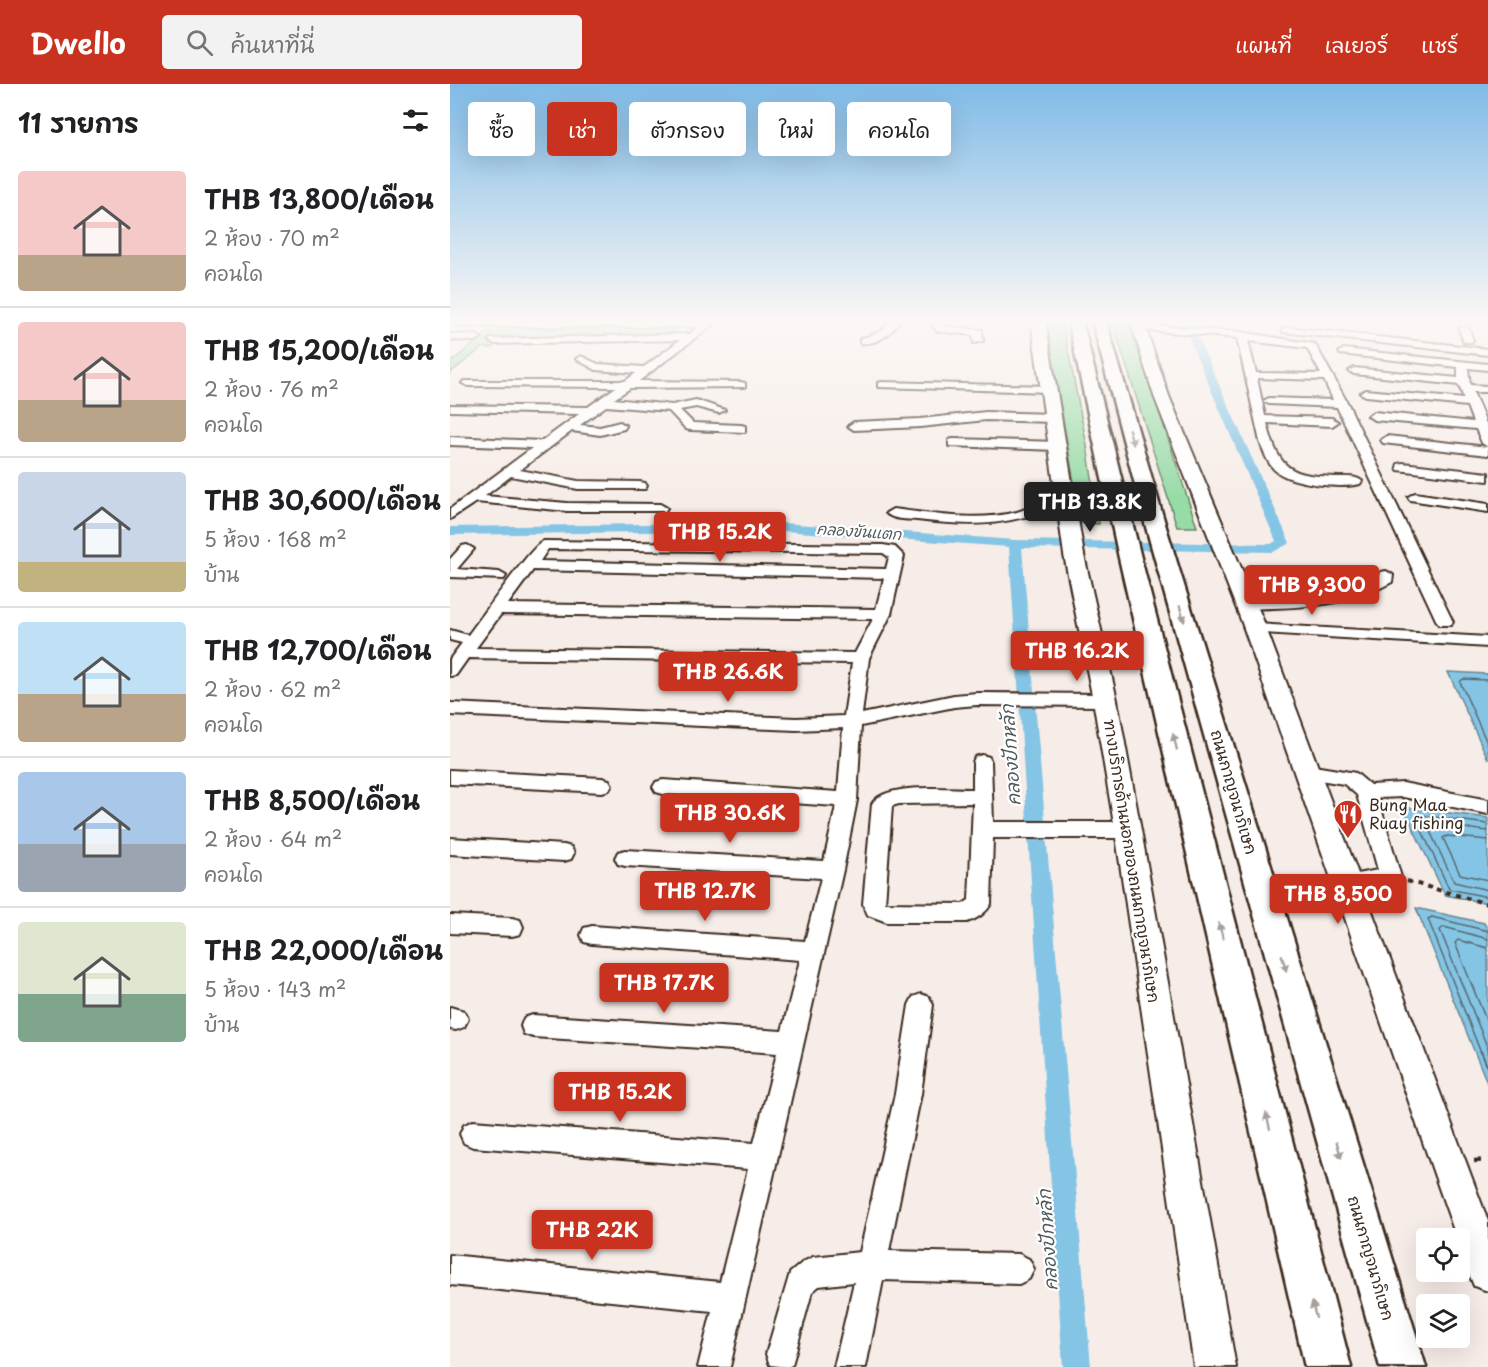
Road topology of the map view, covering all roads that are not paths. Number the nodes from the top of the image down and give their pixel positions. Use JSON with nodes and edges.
{"nodes":[{"id":1,"x":633,"y":380,"type":"edge"},
{"id":2,"x":1048,"y":380,"type":"edge"},
{"id":3,"x":1089,"y":380,"type":"edge"},
{"id":4,"x":1116,"y":380,"type":"edge"},
{"id":5,"x":1157,"y":380,"type":"edge"},
{"id":6,"x":1254,"y":380,"type":"edge"},
{"id":7,"x":1330,"y":380,"type":"edge"},
{"id":8,"x":1413,"y":380,"type":"edge"},
{"id":9,"x":1431,"y":380,"type":"edge"},
{"id":10,"x":1464,"y":380,"type":"edge"},
{"id":11,"x":468,"y":383,"type":"dead end"},
{"id":12,"x":628,"y":384,"type":"junction"},
{"id":13,"x":741,"y":385,"type":"dead end"},
{"id":14,"x":882,"y":385,"type":"dead end"},
{"id":15,"x":1464,"y":385,"type":"junction"},
{"id":16,"x":1050,"y":389,"type":"junction"},
{"id":17,"x":1488,"y":389,"type":"edge"},
{"id":18,"x":1366,"y":393,"type":"dead end"},
{"id":19,"x":1418,"y":398,"type":"junction"},
{"id":20,"x":1269,"y":401,"type":"dead end"},
{"id":21,"x":604,"y":402,"type":"junction"},
{"id":22,"x":1342,"y":404,"type":"junction"},
{"id":23,"x":1472,"y":407,"type":"junction"},
{"id":24,"x":450,"y":408,"type":"edge"},
{"id":25,"x":672,"y":408,"type":"junction"},
{"id":26,"x":718,"y":410,"type":"dead end"},
{"id":27,"x":591,"y":411,"type":"junction"},
{"id":28,"x":1488,"y":411,"type":"edge"},
{"id":29,"x":1374,"y":416,"type":"dead end"},
{"id":30,"x":1261,"y":418,"type":"junction"},
{"id":31,"x":1421,"y":421,"type":"junction"},
{"id":32,"x":1332,"y":422,"type":"dead end"},
{"id":33,"x":620,"y":426,"type":"dead end"},
{"id":34,"x":854,"y":426,"type":"dead end"},
{"id":35,"x":569,"y":427,"type":"junction"},
{"id":36,"x":741,"y":429,"type":"dead end"},
{"id":37,"x":1056,"y":431,"type":"junction"},
{"id":38,"x":1486,"y":435,"type":"edge"},
{"id":39,"x":1387,"y":440,"type":"dead end"},
{"id":40,"x":450,"y":441,"type":"edge"},
{"id":41,"x":953,"y":442,"type":"dead end"},
{"id":42,"x":1430,"y":445,"type":"junction"},
{"id":43,"x":544,"y":446,"type":"junction"},
{"id":44,"x":1488,"y":451,"type":"edge"},
{"id":45,"x":1403,"y":467,"type":"dead end"},
{"id":46,"x":509,"y":472,"type":"junction"},
{"id":47,"x":1441,"y":472,"type":"junction"},
{"id":48,"x":1488,"y":477,"type":"edge"},
{"id":49,"x":1355,"y":481,"type":"dead end"},
{"id":50,"x":640,"y":486,"type":"dead end"},
{"id":51,"x":1064,"y":496,"type":"junction"},
{"id":52,"x":1415,"y":497,"type":"dead end"},
{"id":53,"x":458,"y":506,"type":"edge"},
{"id":54,"x":660,"y":508,"type":"dead end"},
{"id":55,"x":1488,"y":508,"type":"edge"},
{"id":56,"x":893,"y":513,"type":"dead end"},
{"id":57,"x":467,"y":549,"type":"dead end"},
{"id":58,"x":528,"y":565,"type":"junction"},
{"id":59,"x":450,"y":570,"type":"edge"},
{"id":60,"x":892,"y":574,"type":"junction"},
{"id":61,"x":1386,"y":575,"type":"dead end"},
{"id":62,"x":499,"y":576,"type":"dead end"},
{"id":63,"x":496,"y":609,"type":"junction"},
{"id":64,"x":883,"y":614,"type":"junction"},
{"id":65,"x":1251,"y":617,"type":"junction"},
{"id":66,"x":1445,"y":622,"type":"dead end"},
{"id":67,"x":450,"y":635,"type":"edge"},
{"id":68,"x":1488,"y":642,"type":"edge"},
{"id":69,"x":468,"y":647,"type":"junction"},
{"id":70,"x":861,"y":658,"type":"junction"},
{"id":71,"x":450,"y":671,"type":"edge"},
{"id":72,"x":1106,"y":700,"type":"junction"},
{"id":73,"x":450,"y":709,"type":"edge"},
{"id":74,"x":852,"y":722,"type":"junction"},
{"id":75,"x":982,"y":762,"type":"dead end"},
{"id":76,"x":1308,"y":772,"type":"junction"},
{"id":77,"x":450,"y":777,"type":"edge"},
{"id":78,"x":602,"y":785,"type":"dead end"},
{"id":79,"x":663,"y":787,"type":"dead end"},
{"id":80,"x":1366,"y":792,"type":"junction"},
{"id":81,"x":982,"y":796,"type":"junction"},
{"id":82,"x":847,"y":800,"type":"junction"},
{"id":83,"x":1488,"y":807,"type":"edge"},
{"id":84,"x":983,"y":830,"type":"junction"},
{"id":85,"x":1128,"y":830,"type":"junction"},
{"id":86,"x":450,"y":846,"type":"edge"},
{"id":87,"x":564,"y":853,"type":"dead end"},
{"id":88,"x":625,"y":858,"type":"dead end"},
{"id":89,"x":833,"y":870,"type":"junction"},
{"id":90,"x":1348,"y":883,"type":"junction"},
{"id":91,"x":450,"y":924,"type":"edge"},
{"id":92,"x":513,"y":927,"type":"dead end"},
{"id":93,"x":592,"y":935,"type":"dead end"},
{"id":94,"x":815,"y":951,"type":"junction"},
{"id":95,"x":921,"y":1005,"type":"dead end"},
{"id":96,"x":533,"y":1026,"type":"dead end"},
{"id":97,"x":792,"y":1043,"type":"junction"},
{"id":98,"x":473,"y":1134,"type":"dead end"},
{"id":99,"x":765,"y":1157,"type":"junction"},
{"id":100,"x":871,"y":1265,"type":"junction"},
{"id":101,"x":1019,"y":1269,"type":"dead end"},
{"id":102,"x":450,"y":1270,"type":"edge"},
{"id":103,"x":1488,"y":1272,"type":"edge"},
{"id":104,"x":730,"y":1298,"type":"junction"},
{"id":105,"x":781,"y":1354,"type":"dead end"},
{"id":106,"x":714,"y":1367,"type":"edge"},
{"id":107,"x":850,"y":1367,"type":"edge"},
{"id":108,"x":1215,"y":1367,"type":"edge"},
{"id":109,"x":1328,"y":1367,"type":"edge"},
{"id":110,"x":1403,"y":1367,"type":"edge"}],
"edges":[{"from":1,"to":12,"type":"street"},
{"from":2,"to":16,"type":"main road","name":"ทางบริการด้านนอกของถนนกาญจนาภิเษก"},
{"from":109,"to":3,"type":"highway","one_way":true},
{"from":4,"to":110,"type":"highway","name":"ถนนกาญจนาภิเษก","one_way":true},
{"from":5,"to":65,"type":"main road"},
{"from":6,"to":30,"type":"street"},
{"from":7,"to":22,"type":"street"},
{"from":8,"to":19,"type":"street"},
{"from":9,"to":15,"type":"street"},
{"from":10,"to":15,"type":"street"},
{"from":11,"to":12,"type":"street"},
{"from":12,"to":13,"type":"street"},
{"from":12,"to":21,"type":"street"},
{"from":14,"to":16,"type":"street"},
{"from":15,"to":17,"type":"street"},
{"from":15,"to":23,"type":"street"},
{"from":16,"to":37,"type":"main road","name":"ทางบริการด้านนอกของถนนกาญจนาภิเษก"},
{"from":18,"to":19,"type":"street"},
{"from":19,"to":23,"type":"street"},
{"from":19,"to":31,"type":"street"},
{"from":20,"to":22,"type":"street"},
{"from":21,"to":25,"type":"street"},
{"from":21,"to":27,"type":"street"},
{"from":22,"to":66,"type":"street"},
{"from":23,"to":28,"type":"street"},
{"from":23,"to":38,"type":"street"},
{"from":24,"to":27,"type":"street"},
{"from":25,"to":26,"type":"street"},
{"from":25,"to":36,"type":"street"},
{"from":27,"to":35,"type":"street"},
{"from":29,"to":31,"type":"street"},
{"from":30,"to":32,"type":"street"},
{"from":30,"to":49,"type":"street"},
{"from":31,"to":38,"type":"street"},
{"from":31,"to":42,"type":"street"},
{"from":33,"to":35,"type":"street"},
{"from":34,"to":37,"type":"street"},
{"from":35,"to":43,"type":"street"},
{"from":37,"to":41,"type":"street"},
{"from":37,"to":51,"type":"main road","name":"ทางบริการด้านนอกของถนนกาญจนาภิเษก"},
{"from":39,"to":42,"type":"street"},
{"from":40,"to":43,"type":"street"},
{"from":42,"to":44,"type":"street"},
{"from":42,"to":47,"type":"street"},
{"from":43,"to":46,"type":"street"},
{"from":45,"to":47,"type":"street"},
{"from":46,"to":50,"type":"street"},
{"from":46,"to":53,"type":"street"},
{"from":47,"to":48,"type":"street"},
{"from":51,"to":56,"type":"street"},
{"from":51,"to":72,"type":"main road","name":"ทางบริการด้านนอกของถนนกาญจนาภิเษก"},
{"from":52,"to":55,"type":"street"},
{"from":53,"to":54,"type":"street"},
{"from":57,"to":59,"type":"street"},
{"from":58,"to":60,"type":"street"},
{"from":58,"to":60,"type":"street"},
{"from":58,"to":63,"type":"street"},
{"from":59,"to":62,"type":"street"},
{"from":60,"to":64,"type":"street"},
{"from":61,"to":65,"type":"street"},
{"from":63,"to":64,"type":"street"},
{"from":63,"to":69,"type":"street"},
{"from":64,"to":70,"type":"street"},
{"from":65,"to":68,"type":"street"},
{"from":65,"to":76,"type":"main road"},
{"from":67,"to":69,"type":"street"},
{"from":69,"to":70,"type":"street"},
{"from":69,"to":71,"type":"street"},
{"from":70,"to":74,"type":"street"},
{"from":72,"to":74,"type":"street"},
{"from":72,"to":85,"type":"main road","name":"ทางบริการด้านนอกของถนนกาญจนาภิเษก"},
{"from":73,"to":74,"type":"street"},
{"from":74,"to":82,"type":"street"},
{"from":75,"to":81,"type":"street"},
{"from":76,"to":80,"type":"street"},
{"from":76,"to":90,"type":"main road"},
{"from":77,"to":78,"type":"street"},
{"from":79,"to":82,"type":"street"},
{"from":80,"to":83,"type":"street"},
{"from":80,"to":90,"type":"street"},
{"from":81,"to":84,"type":"street"},
{"from":81,"to":84,"type":"street"},
{"from":82,"to":89,"type":"street"},
{"from":84,"to":85,"type":"street"},
{"from":85,"to":108,"type":"main road","name":"ทางบริการด้านนอกของถนนกาญจนาภิเษก"},
{"from":86,"to":87,"type":"street"},
{"from":88,"to":89,"type":"street"},
{"from":89,"to":94,"type":"street"},
{"from":90,"to":103,"type":"main road"},
{"from":91,"to":92,"type":"street"},
{"from":93,"to":94,"type":"street"},
{"from":94,"to":97,"type":"street"},
{"from":95,"to":100,"type":"street"},
{"from":96,"to":97,"type":"street"},
{"from":97,"to":99,"type":"street"},
{"from":98,"to":99,"type":"street"},
{"from":99,"to":104,"type":"street"},
{"from":100,"to":101,"type":"street"},
{"from":100,"to":105,"type":"street"},
{"from":100,"to":107,"type":"street"},
{"from":102,"to":104,"type":"street"},
{"from":104,"to":106,"type":"street"}]}
